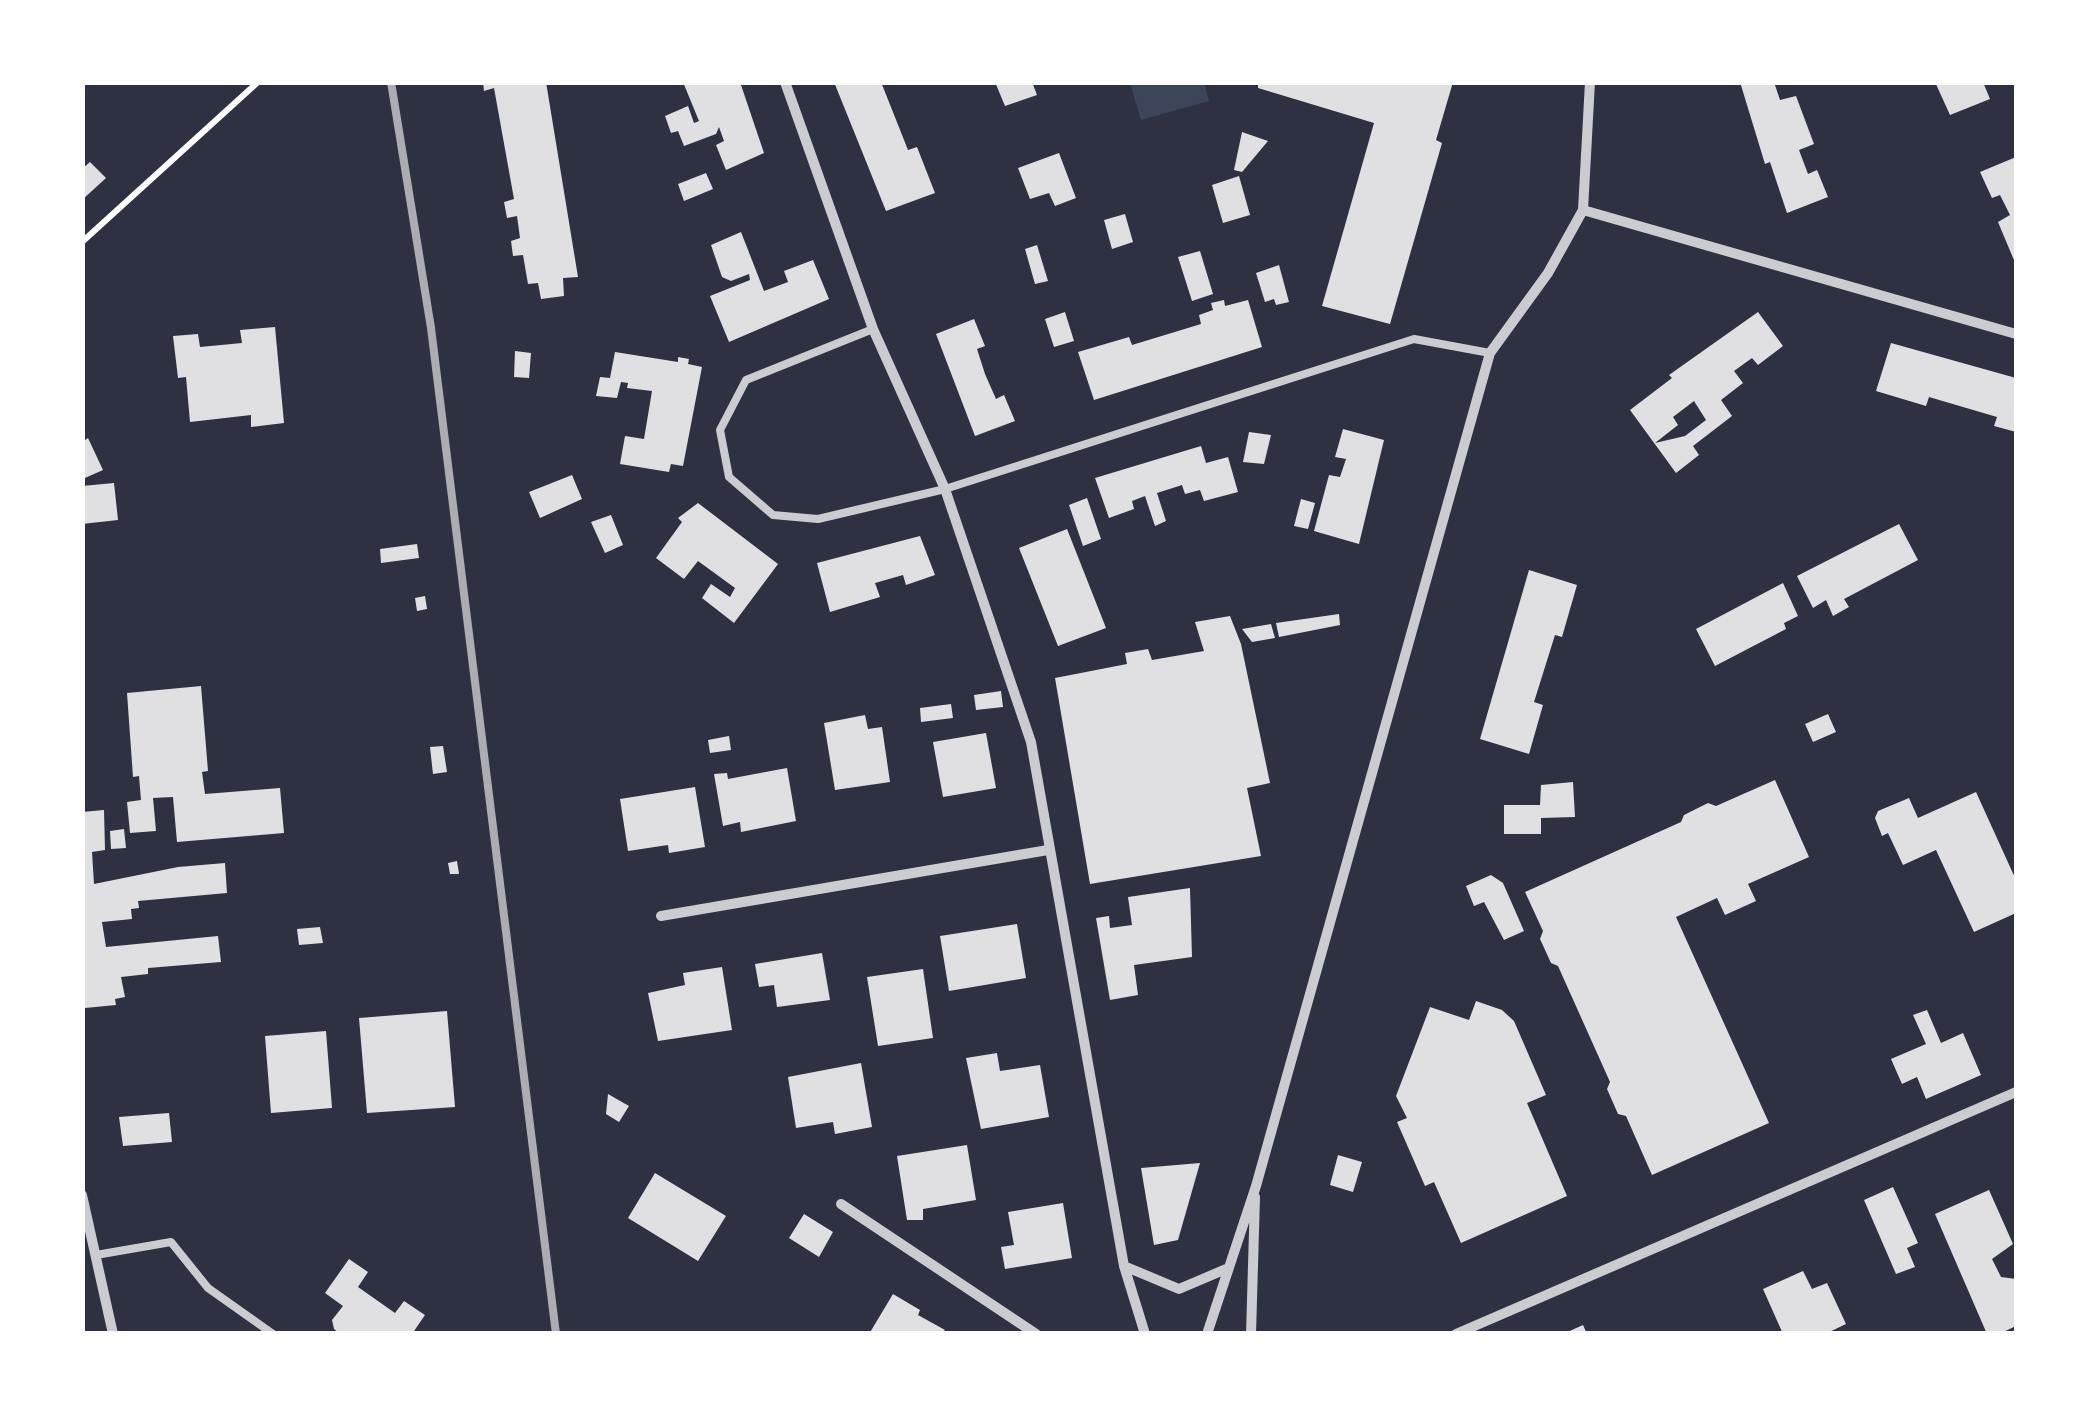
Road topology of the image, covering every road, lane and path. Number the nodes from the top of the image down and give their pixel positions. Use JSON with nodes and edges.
{"nodes":[{"id":1,"x":258,"y":82,"type":"edge"},
{"id":2,"x":785,"y":82,"type":"edge"},
{"id":3,"x":1590,"y":82,"type":"edge"},
{"id":4,"x":1584,"y":210,"type":"junction"},
{"id":5,"x":82,"y":242,"type":"edge"},
{"id":6,"x":873,"y":328,"type":"junction"},
{"id":7,"x":2016,"y":334,"type":"edge"},
{"id":8,"x":1490,"y":353,"type":"junction"},
{"id":9,"x":945,"y":488,"type":"junction"},
{"id":10,"x":1048,"y":850,"type":"junction"},
{"id":11,"x":661,"y":916,"type":"dead end"},
{"id":12,"x":2016,"y":1092,"type":"edge"},
{"id":13,"x":1256,"y":1186,"type":"junction"},
{"id":14,"x":82,"y":1195,"type":"edge"},
{"id":15,"x":841,"y":1204,"type":"dead end"},
{"id":16,"x":96,"y":1254,"type":"junction"},
{"id":17,"x":82,"y":1257,"type":"edge"},
{"id":18,"x":1124,"y":1266,"type":"junction"},
{"id":19,"x":1226,"y":1269,"type":"junction"},
{"id":20,"x":113,"y":1334,"type":"edge"},
{"id":21,"x":273,"y":1334,"type":"edge"},
{"id":22,"x":1036,"y":1334,"type":"edge"},
{"id":23,"x":1146,"y":1334,"type":"edge"},
{"id":24,"x":1207,"y":1334,"type":"edge"},
{"id":25,"x":1251,"y":1334,"type":"edge"},
{"id":26,"x":1456,"y":1334,"type":"edge"}],
"edges":[{"from":1,"to":5,"type":"path"},
{"from":2,"to":6,"type":"street"},
{"from":3,"to":4,"type":"street"},
{"from":4,"to":7,"type":"street"},
{"from":4,"to":8,"type":"street"},
{"from":6,"to":9,"type":"street"},
{"from":6,"to":9,"type":"lane"},
{"from":8,"to":9,"type":"lane"},
{"from":8,"to":13,"type":"street"},
{"from":9,"to":10,"type":"street"},
{"from":10,"to":11,"type":"street"},
{"from":10,"to":18,"type":"street"},
{"from":12,"to":26,"type":"street"},
{"from":13,"to":19,"type":"street"},
{"from":13,"to":25,"type":"street"},
{"from":14,"to":16,"type":"street"},
{"from":15,"to":22,"type":"street"},
{"from":16,"to":17,"type":"street"},
{"from":16,"to":20,"type":"street"},
{"from":16,"to":21,"type":"lane"},
{"from":18,"to":19,"type":"street"},
{"from":18,"to":23,"type":"street"},
{"from":19,"to":24,"type":"street"}]}
